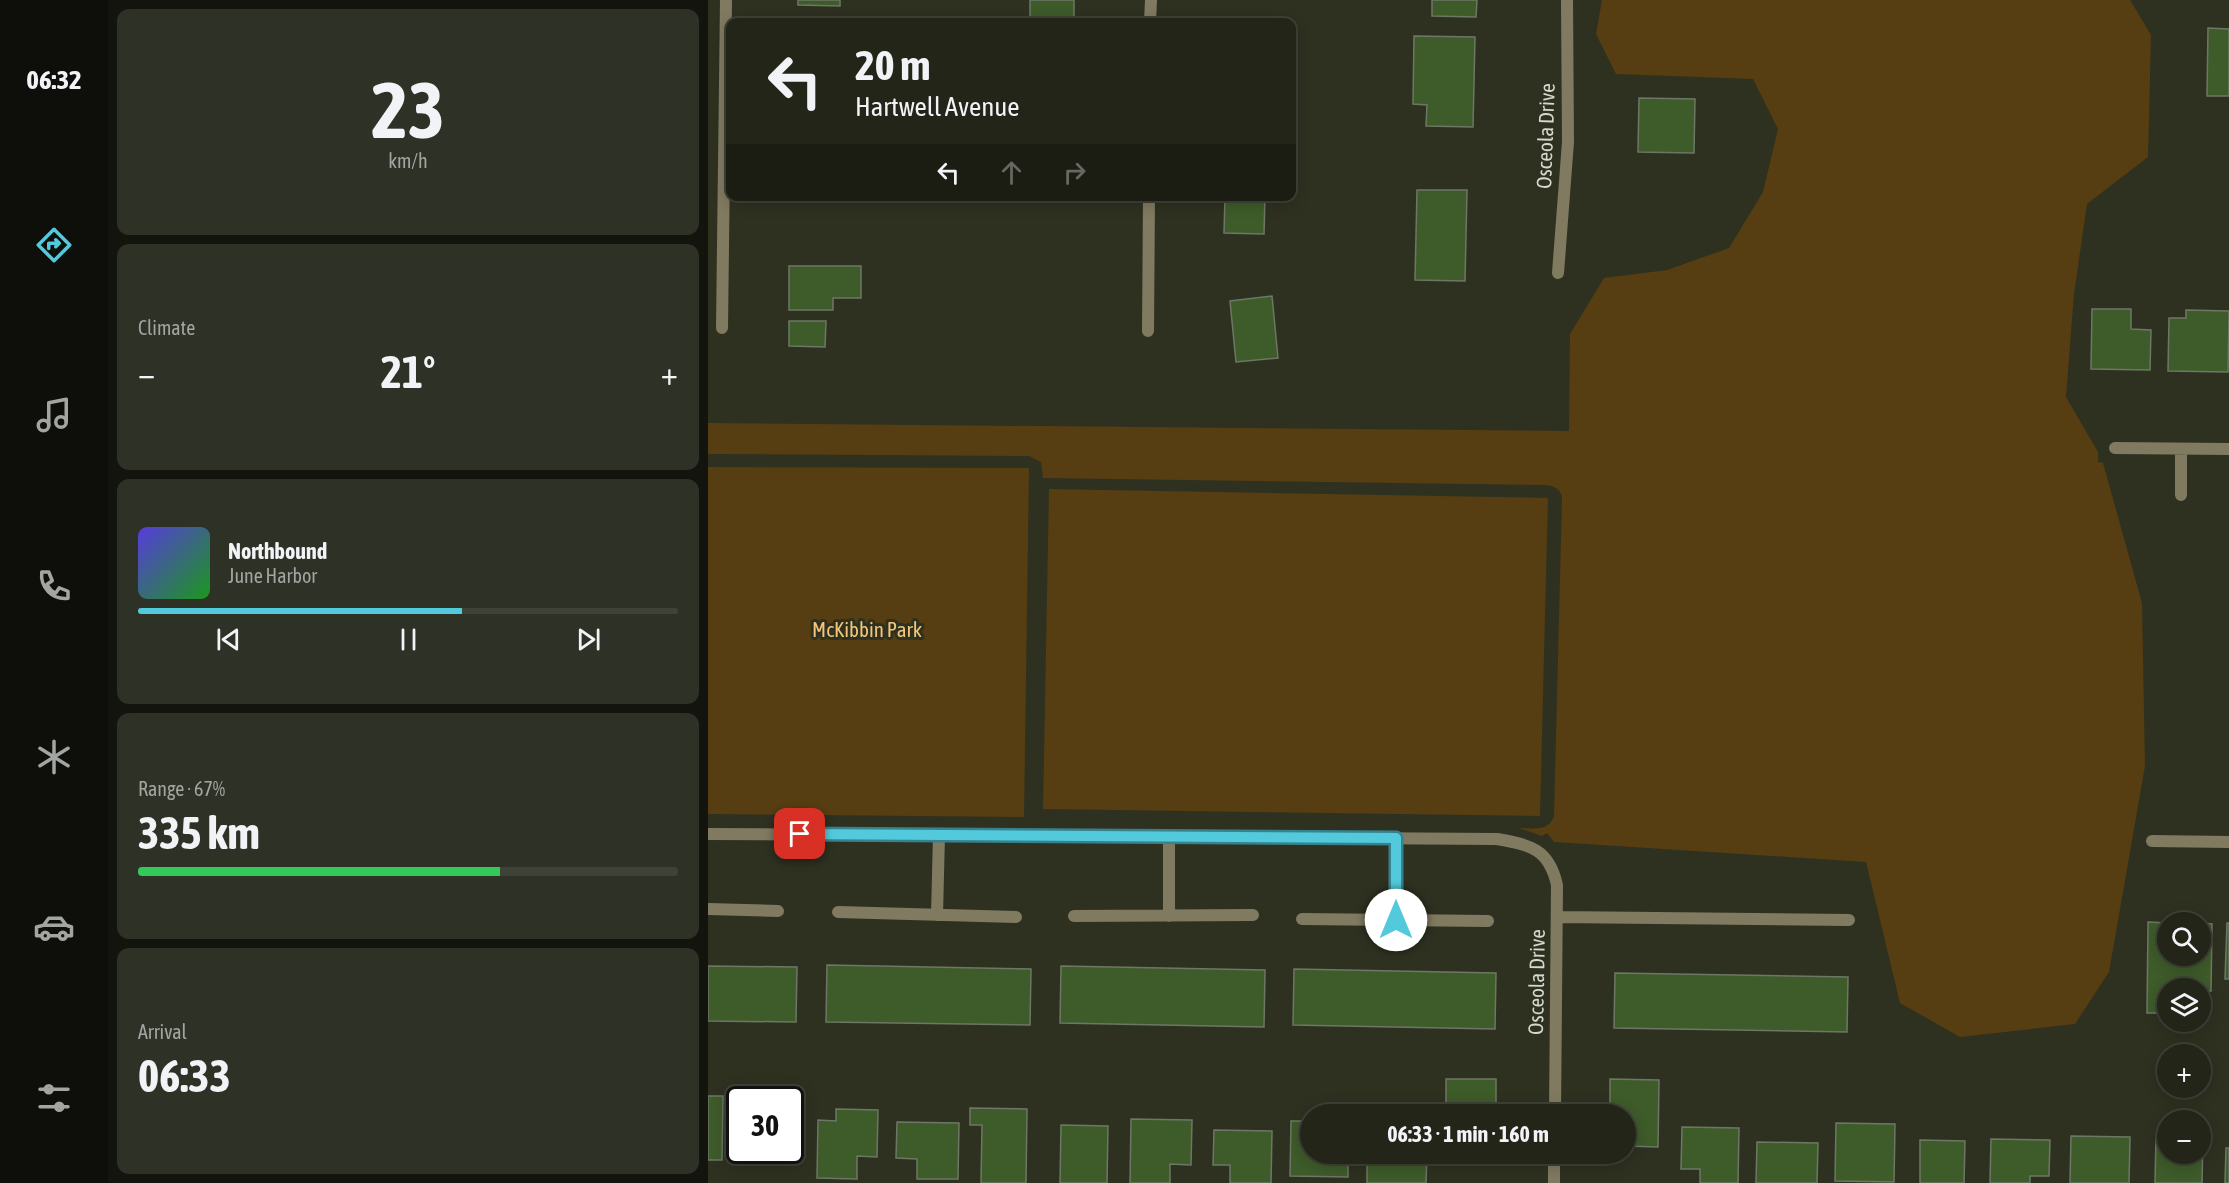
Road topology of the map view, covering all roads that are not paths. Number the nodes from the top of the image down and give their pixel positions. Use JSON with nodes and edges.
{"nodes":[{"id":1,"x":726,"y":0,"type":"edge"},
{"id":2,"x":1150,"y":0,"type":"edge"},
{"id":3,"x":1567,"y":0,"type":"edge"},
{"id":4,"x":1150,"y":18,"type":"edge"},
{"id":5,"x":1149,"y":201,"type":"edge"},
{"id":6,"x":1558,"y":273,"type":"dead end"},
{"id":7,"x":722,"y":328,"type":"dead end"},
{"id":8,"x":1148,"y":331,"type":"dead end"},
{"id":9,"x":2115,"y":448,"type":"dead end"},
{"id":10,"x":2181,"y":449,"type":"junction"},
{"id":11,"x":2229,"y":450,"type":"edge"},
{"id":12,"x":2181,"y":495,"type":"dead end"},
{"id":13,"x":708,"y":834,"type":"edge"},
{"id":14,"x":939,"y":835,"type":"junction"},
{"id":15,"x":1169,"y":837,"type":"junction"},
{"id":16,"x":1396,"y":838,"type":"junction"},
{"id":17,"x":2152,"y":841,"type":"dead end"},
{"id":18,"x":2229,"y":842,"type":"edge"},
{"id":19,"x":708,"y":909,"type":"edge"},
{"id":20,"x":778,"y":911,"type":"dead end"},
{"id":21,"x":838,"y":912,"type":"dead end"},
{"id":22,"x":937,"y":915,"type":"junction"},
{"id":23,"x":1253,"y":915,"type":"dead end"},
{"id":24,"x":1074,"y":916,"type":"dead end"},
{"id":25,"x":1169,"y":916,"type":"junction"},
{"id":26,"x":1016,"y":917,"type":"dead end"},
{"id":27,"x":1557,"y":917,"type":"junction"},
{"id":28,"x":1302,"y":919,"type":"dead end"},
{"id":29,"x":1396,"y":920,"type":"junction"},
{"id":30,"x":1849,"y":920,"type":"dead end"},
{"id":31,"x":1488,"y":921,"type":"dead end"},
{"id":32,"x":1555,"y":1104,"type":"edge"},
{"id":33,"x":1554,"y":1164,"type":"edge"},
{"id":34,"x":1554,"y":1183,"type":"edge"}],
"edges":[{"from":1,"to":7,"type":"street"},
{"from":2,"to":4,"type":"street"},
{"from":3,"to":6,"type":"street","name":"Osceola Drive"},
{"from":5,"to":8,"type":"street"},
{"from":9,"to":10,"type":"street"},
{"from":10,"to":11,"type":"street"},
{"from":10,"to":12,"type":"street"},
{"from":13,"to":14,"type":"street"},
{"from":14,"to":15,"type":"street"},
{"from":14,"to":22,"type":"street"},
{"from":15,"to":16,"type":"street"},
{"from":15,"to":25,"type":"street"},
{"from":16,"to":27,"type":"street","name":"Osceola Drive"},
{"from":16,"to":29,"type":"street"},
{"from":17,"to":18,"type":"street"},
{"from":19,"to":20,"type":"street"},
{"from":21,"to":22,"type":"street"},
{"from":22,"to":26,"type":"street"},
{"from":23,"to":25,"type":"street"},
{"from":24,"to":25,"type":"street"},
{"from":27,"to":30,"type":"street"},
{"from":27,"to":32,"type":"street","name":"Osceola Drive"},
{"from":28,"to":29,"type":"street"},
{"from":29,"to":31,"type":"street"},
{"from":33,"to":34,"type":"street"}]}
